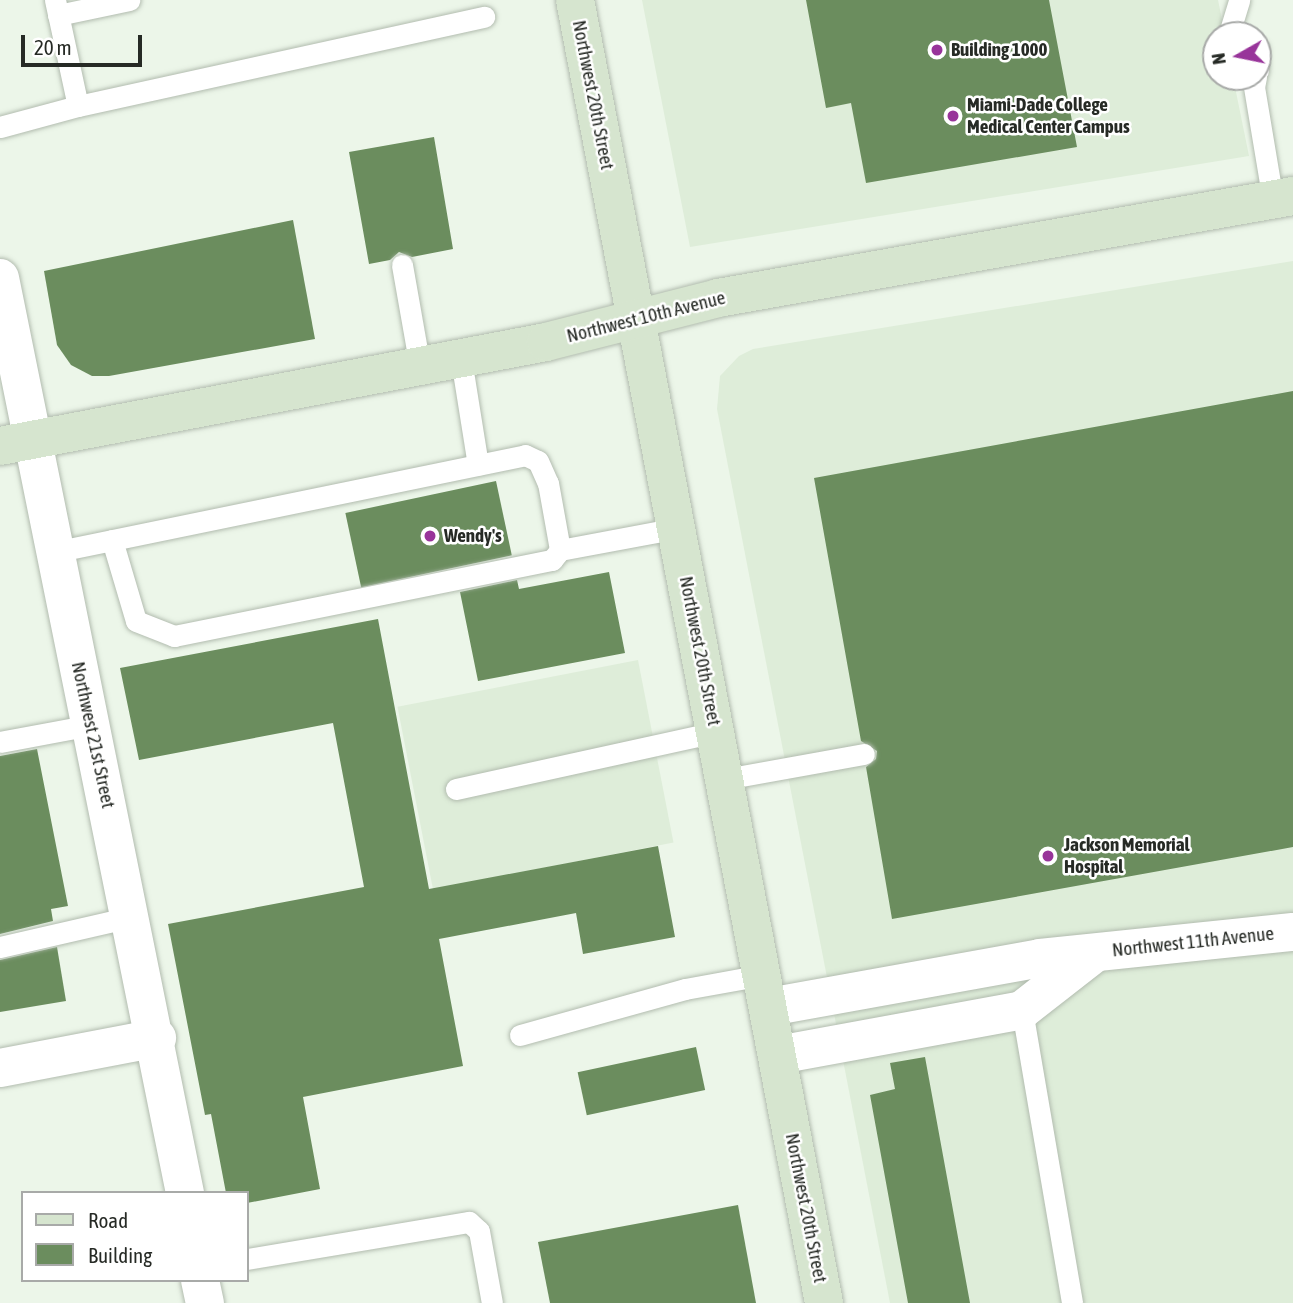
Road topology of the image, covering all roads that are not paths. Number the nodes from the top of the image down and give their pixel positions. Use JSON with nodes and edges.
{"nodes":[{"id":1,"x":129,"y":0,"type":"edge"},
{"id":2,"x":575,"y":0,"type":"edge"},
{"id":3,"x":1238,"y":0,"type":"edge"},
{"id":4,"x":57,"y":7,"type":"edge"},
{"id":5,"x":484,"y":17,"type":"dead end"},
{"id":6,"x":1236,"y":21,"type":"edge"},
{"id":7,"x":1257,"y":91,"type":"edge"},
{"id":8,"x":78,"y":106,"type":"junction"},
{"id":9,"x":0,"y":127,"type":"edge"},
{"id":10,"x":1283,"y":198,"type":"edge"},
{"id":11,"x":402,"y":265,"type":"dead end"},
{"id":12,"x":0,"y":278,"type":"edge"},
{"id":13,"x":636,"y":319,"type":"junction"},
{"id":14,"x":461,"y":359,"type":"junction"},
{"id":15,"x":420,"y":366,"type":"junction"},
{"id":16,"x":16,"y":444,"type":"edge"},
{"id":17,"x":478,"y":465,"type":"junction"},
{"id":18,"x":677,"y":528,"type":"junction"},
{"id":19,"x":112,"y":540,"type":"junction"},
{"id":20,"x":560,"y":550,"type":"junction"},
{"id":21,"x":54,"y":552,"type":"junction"},
{"id":22,"x":91,"y":725,"type":"junction"},
{"id":23,"x":716,"y":732,"type":"junction"},
{"id":24,"x":0,"y":742,"type":"edge"},
{"id":25,"x":864,"y":754,"type":"dead end"},
{"id":26,"x":725,"y":779,"type":"junction"},
{"id":27,"x":456,"y":789,"type":"dead end"},
{"id":28,"x":131,"y":917,"type":"junction"},
{"id":29,"x":1293,"y":932,"type":"edge"},
{"id":30,"x":0,"y":947,"type":"edge"},
{"id":31,"x":1094,"y":954,"type":"junction"},
{"id":32,"x":766,"y":991,"type":"junction"},
{"id":33,"x":1022,"y":1010,"type":"junction"},
{"id":34,"x":520,"y":1035,"type":"dead end"},
{"id":35,"x":157,"y":1038,"type":"junction"},
{"id":36,"x":778,"y":1055,"type":"junction"},
{"id":37,"x":0,"y":1068,"type":"edge"},
{"id":38,"x":185,"y":1191,"type":"edge"},
{"id":39,"x":248,"y":1259,"type":"edge"},
{"id":40,"x":201,"y":1282,"type":"edge"},
{"id":41,"x":205,"y":1303,"type":"edge"},
{"id":42,"x":492,"y":1303,"type":"edge"},
{"id":43,"x":824,"y":1303,"type":"edge"},
{"id":44,"x":1072,"y":1303,"type":"edge"}],
"edges":[{"from":1,"to":4,"type":"lane"},
{"from":2,"to":13,"type":"main road","name":"Northwest 20th Street"},
{"from":3,"to":6,"type":"lane"},
{"from":4,"to":8,"type":"lane"},
{"from":5,"to":8,"type":"lane"},
{"from":7,"to":10,"type":"lane"},
{"from":8,"to":9,"type":"lane"},
{"from":10,"to":13,"type":"main road","name":"Northwest 10th Avenue"},
{"from":11,"to":15,"type":"lane"},
{"from":12,"to":16,"type":"street","name":"Northwest 21st Street"},
{"from":13,"to":14,"type":"main road","name":"Northwest 10th Avenue"},
{"from":13,"to":18,"type":"main road","name":"Northwest 20th Street"},
{"from":14,"to":15,"type":"main road","name":"Northwest 10th Avenue"},
{"from":14,"to":17,"type":"lane"},
{"from":15,"to":16,"type":"main road","name":"Northwest 10th Avenue"},
{"from":16,"to":21,"type":"street","name":"Northwest 21st Street"},
{"from":17,"to":19,"type":"lane"},
{"from":17,"to":20,"type":"lane"},
{"from":18,"to":20,"type":"lane"},
{"from":18,"to":23,"type":"main road","name":"Northwest 20th Street"},
{"from":19,"to":20,"type":"lane"},
{"from":19,"to":21,"type":"lane"},
{"from":21,"to":22,"type":"street","name":"Northwest 21st Street"},
{"from":22,"to":24,"type":"lane"},
{"from":22,"to":28,"type":"street","name":"Northwest 21st Street"},
{"from":23,"to":26,"type":"main road","name":"Northwest 20th Street"},
{"from":23,"to":27,"type":"lane"},
{"from":25,"to":26,"type":"lane"},
{"from":26,"to":32,"type":"main road","name":"Northwest 20th Street"},
{"from":28,"to":30,"type":"lane"},
{"from":28,"to":35,"type":"street","name":"Northwest 21st Street"},
{"from":29,"to":31,"type":"street","name":"Northwest 11th Avenue"},
{"from":31,"to":32,"type":"street","name":"Northwest 11th Avenue"},
{"from":31,"to":33,"type":"street"},
{"from":32,"to":34,"type":"lane"},
{"from":32,"to":36,"type":"main road","name":"Northwest 20th Street"},
{"from":33,"to":36,"type":"street"},
{"from":33,"to":44,"type":"lane"},
{"from":35,"to":37,"type":"street"},
{"from":35,"to":38,"type":"street","name":"Northwest 21st Street"},
{"from":36,"to":43,"type":"main road","name":"Northwest 20th Street"},
{"from":39,"to":42,"type":"lane"},
{"from":40,"to":41,"type":"street"}]}
